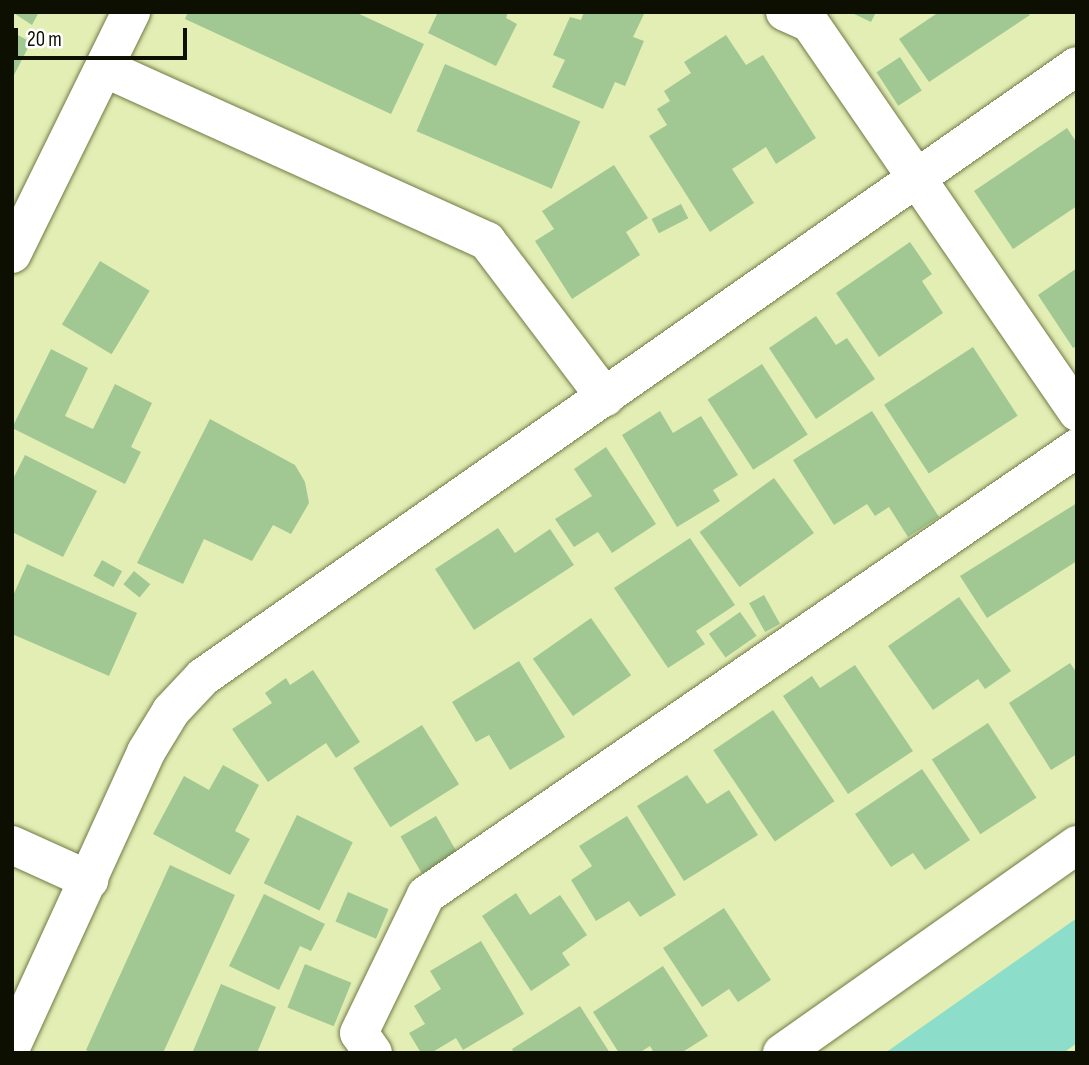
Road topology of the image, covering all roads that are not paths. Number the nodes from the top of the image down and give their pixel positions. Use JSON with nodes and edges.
{"nodes":[{"id":1,"x":131,"y":12,"type":"edge"},
{"id":2,"x":785,"y":12,"type":"edge"},
{"id":3,"x":1077,"y":65,"type":"edge"},
{"id":4,"x":104,"y":68,"type":"junction"},
{"id":5,"x":914,"y":179,"type":"junction"},
{"id":6,"x":12,"y":254,"type":"edge"},
{"id":7,"x":606,"y":397,"type":"junction"},
{"id":8,"x":1077,"y":412,"type":"edge"},
{"id":9,"x":1077,"y":448,"type":"edge"},
{"id":10,"x":12,"y":845,"type":"edge"},
{"id":11,"x":1077,"y":845,"type":"edge"},
{"id":12,"x":89,"y":880,"type":"junction"},
{"id":13,"x":12,"y":1045,"type":"edge"},
{"id":14,"x":373,"y":1053,"type":"edge"},
{"id":15,"x":782,"y":1053,"type":"edge"}],
"edges":[{"from":1,"to":4,"type":"street"},
{"from":2,"to":5,"type":"street"},
{"from":3,"to":5,"type":"street"},
{"from":4,"to":6,"type":"street"},
{"from":4,"to":7,"type":"street"},
{"from":5,"to":7,"type":"street"},
{"from":5,"to":8,"type":"street"},
{"from":7,"to":12,"type":"street"},
{"from":9,"to":14,"type":"street"},
{"from":10,"to":12,"type":"street"},
{"from":11,"to":15,"type":"street"},
{"from":12,"to":13,"type":"street"}]}
